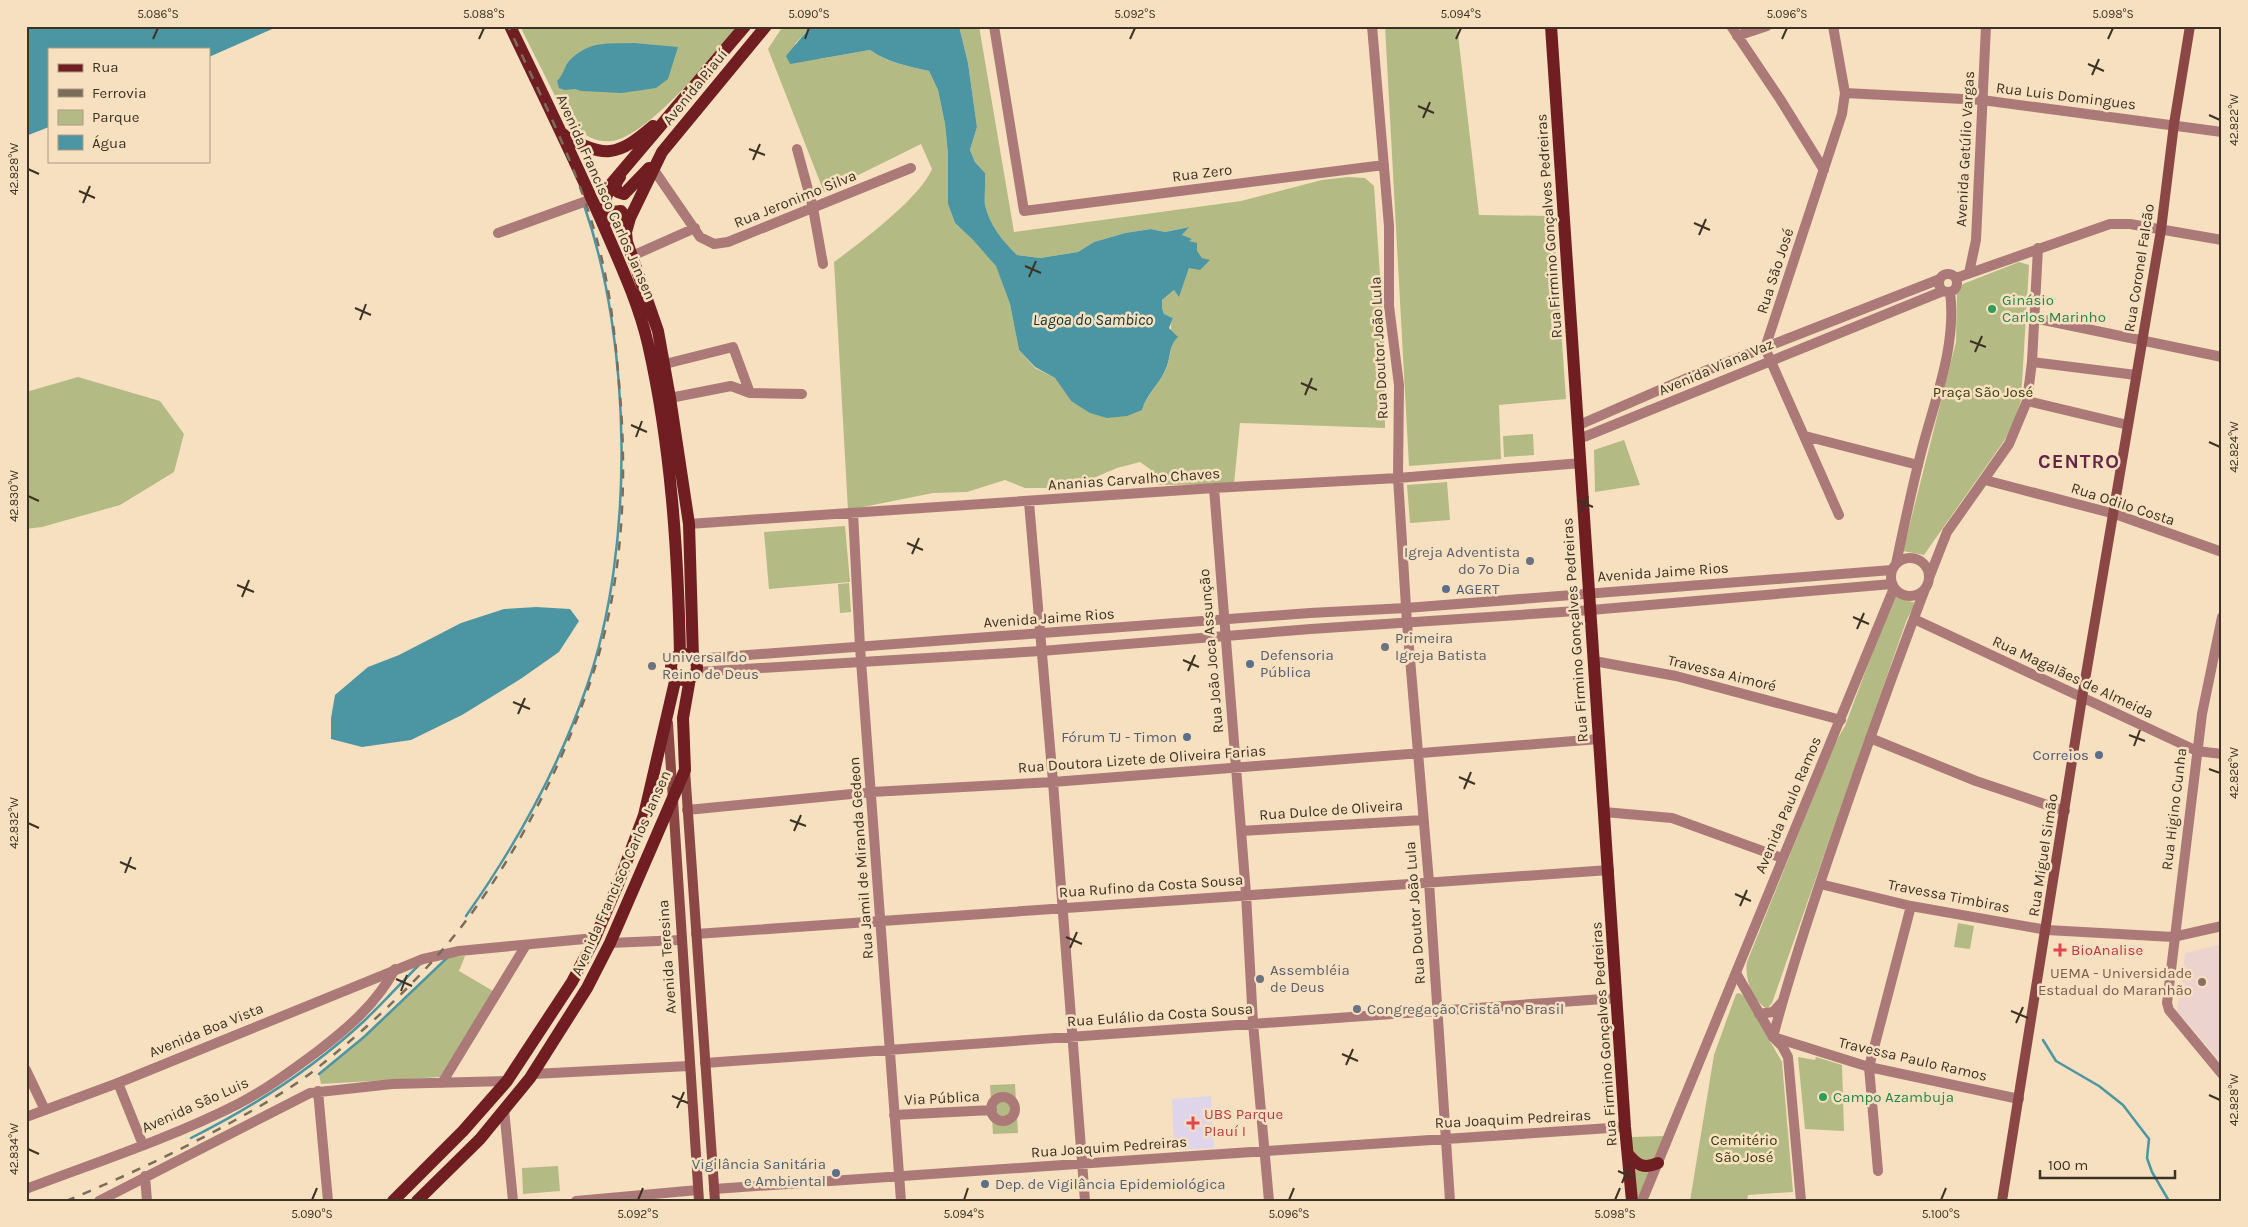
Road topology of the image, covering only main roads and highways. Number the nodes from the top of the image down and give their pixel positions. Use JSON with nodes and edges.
{"nodes":[{"id":1,"x":510,"y":26,"type":"edge"},
{"id":2,"x":745,"y":26,"type":"edge"},
{"id":3,"x":766,"y":26,"type":"edge"},
{"id":4,"x":1551,"y":26,"type":"edge"},
{"id":5,"x":2190,"y":26,"type":"edge"},
{"id":6,"x":683,"y":100,"type":"junction"},
{"id":7,"x":563,"y":134,"type":"junction"},
{"id":8,"x":662,"y":152,"type":"junction"},
{"id":9,"x":654,"y":170,"type":"joint"},
{"id":10,"x":622,"y":173,"type":"junction"},
{"id":11,"x":606,"y":221,"type":"junction"},
{"id":12,"x":626,"y":232,"type":"junction"},
{"id":13,"x":609,"y":237,"type":"junction"},
{"id":14,"x":2115,"y":514,"type":"joint"},
{"id":15,"x":680,"y":655,"type":"junction"},
{"id":16,"x":693,"y":659,"type":"junction"},
{"id":17,"x":693,"y":675,"type":"junction"},
{"id":18,"x":676,"y":677,"type":"junction"},
{"id":19,"x":668,"y":712,"type":"junction"},
{"id":20,"x":685,"y":770,"type":"junction"},
{"id":21,"x":672,"y":799,"type":"junction"},
{"id":22,"x":619,"y":882,"type":"junction"},
{"id":23,"x":633,"y":888,"type":"junction"},
{"id":24,"x":700,"y":983,"type":"junction"},
{"id":25,"x":684,"y":984,"type":"junction"},
{"id":26,"x":709,"y":1112,"type":"junction"},
{"id":27,"x":692,"y":1114,"type":"junction"},
{"id":28,"x":1628,"y":1154,"type":"junction"},
{"id":29,"x":1658,"y":1163,"type":"road end"},
{"id":30,"x":393,"y":1201,"type":"edge"},
{"id":31,"x":417,"y":1201,"type":"edge"},
{"id":32,"x":698,"y":1201,"type":"edge"},
{"id":33,"x":715,"y":1201,"type":"edge"},
{"id":34,"x":1632,"y":1201,"type":"edge"},
{"id":35,"x":2002,"y":1201,"type":"edge"}],
"edges":[{"from":1,"to":7,"type":"main road","name":"Avenida Francisco Carlos Jansen"},
{"from":2,"to":6,"type":"main road","name":"Avenida Piauí"},
{"from":3,"to":8,"type":"main road","name":"Avenida Piauí"},
{"from":4,"to":28,"type":"main road","name":"Rua Firmino Gonçalves Pedreiras"},
{"from":5,"to":14,"type":"main road","name":"Rua Coronel Falcão"},
{"from":6,"to":7,"type":"main road","name":"Avenida Piauí"},
{"from":6,"to":10,"type":"main road","name":"Avenida Piauí"},
{"from":7,"to":13,"type":"main road","name":"Avenida Francisco Carlos Jansen"},
{"from":8,"to":9,"type":"main road","name":"Avenida Piauí"},
{"from":8,"to":10,"type":"main road"},
{"from":9,"to":12,"type":"main road","name":"Avenida Francisco Carlos Jansen"},
{"from":10,"to":11,"type":"main road","name":"Avenida Piauí"},
{"from":11,"to":12,"type":"main road"},
{"from":11,"to":13,"type":"main road","name":"Avenida Piauí"},
{"from":12,"to":16,"type":"main road","name":"Avenida Francisco Carlos Jansen"},
{"from":13,"to":15,"type":"main road","name":"Avenida Francisco Carlos Jansen"},
{"from":14,"to":35,"type":"main road","name":"Rua Miguel Simão"},
{"from":15,"to":16,"type":"main road"},
{"from":15,"to":18,"type":"main road","name":"Avenida Francisco Carlos Jansen"},
{"from":16,"to":17,"type":"main road","name":"Avenida Francisco Carlos Jansen"},
{"from":17,"to":18,"type":"main road"},
{"from":17,"to":20,"type":"main road","name":"Avenida Francisco Carlos Jansen"},
{"from":18,"to":19,"type":"main road","name":"Avenida Francisco Carlos Jansen"},
{"from":19,"to":21,"type":"main road","name":"Avenida Teresina"},
{"from":19,"to":22,"type":"main road","name":"Avenida Francisco Carlos Jansen"},
{"from":20,"to":21,"type":"main road","name":"Avenida Francisco Carlos Jansen"},
{"from":20,"to":24,"type":"main road","name":"Avenida Teresina"},
{"from":21,"to":23,"type":"main road","name":"Avenida Francisco Carlos Jansen"},
{"from":21,"to":25,"type":"main road","name":"Avenida Teresina"},
{"from":22,"to":23,"type":"main road"},
{"from":22,"to":30,"type":"main road","name":"Avenida Francisco Carlos Jansen"},
{"from":23,"to":31,"type":"main road","name":"Avenida Francisco Carlos Jansen"},
{"from":24,"to":25,"type":"main road"},
{"from":24,"to":26,"type":"main road","name":"Avenida Teresina"},
{"from":25,"to":27,"type":"main road","name":"Avenida Teresina"},
{"from":26,"to":27,"type":"main road"},
{"from":26,"to":33,"type":"main road","name":"Avenida Teresina"},
{"from":27,"to":32,"type":"main road","name":"Avenida Teresina"},
{"from":28,"to":29,"type":"main road"},
{"from":28,"to":34,"type":"main road","name":"Rua Firmino Gonçalves Pedreiras"}]}
